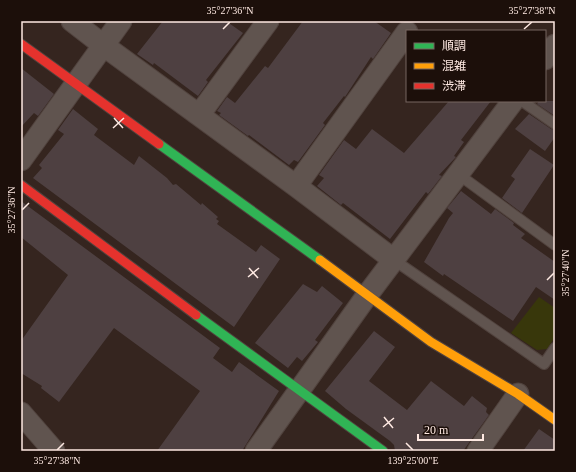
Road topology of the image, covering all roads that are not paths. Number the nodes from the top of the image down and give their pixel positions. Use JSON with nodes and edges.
{"nodes":[{"id":1,"x":72,"y":21,"type":"edge"},
{"id":2,"x":121,"y":21,"type":"edge"},
{"id":3,"x":268,"y":21,"type":"edge"},
{"id":4,"x":415,"y":21,"type":"edge"},
{"id":5,"x":408,"y":30,"type":"edge"},
{"id":6,"x":406,"y":33,"type":"edge"},
{"id":7,"x":21,"y":44,"type":"edge"},
{"id":8,"x":103,"y":45,"type":"junction"},
{"id":9,"x":555,"y":45,"type":"edge"},
{"id":10,"x":546,"y":58,"type":"edge"},
{"id":11,"x":76,"y":83,"type":"junction"},
{"id":12,"x":512,"y":102,"type":"edge"},
{"id":13,"x":523,"y":102,"type":"edge"},
{"id":14,"x":199,"y":115,"type":"junction"},
{"id":15,"x":555,"y":124,"type":"edge"},
{"id":16,"x":21,"y":160,"type":"edge"},
{"id":17,"x":458,"y":174,"type":"junction"},
{"id":18,"x":21,"y":184,"type":"edge"},
{"id":19,"x":296,"y":186,"type":"junction"},
{"id":20,"x":555,"y":244,"type":"edge"},
{"id":21,"x":394,"y":260,"type":"junction"},
{"id":22,"x":368,"y":294,"type":"junction"},
{"id":23,"x":555,"y":348,"type":"edge"},
{"id":24,"x":299,"y":391,"type":"junction"},
{"id":25,"x":518,"y":394,"type":"junction"},
{"id":26,"x":21,"y":413,"type":"edge"},
{"id":27,"x":555,"y":420,"type":"edge"},
{"id":28,"x":54,"y":451,"type":"edge"},
{"id":29,"x":256,"y":451,"type":"edge"},
{"id":30,"x":383,"y":451,"type":"edge"},
{"id":31,"x":478,"y":451,"type":"edge"}],
"edges":[{"from":1,"to":8,"type":"street"},
{"from":2,"to":8,"type":"street"},
{"from":3,"to":14,"type":"street"},
{"from":4,"to":5,"type":"street"},
{"from":6,"to":19,"type":"street"},
{"from":7,"to":11,"type":"street"},
{"from":8,"to":11,"type":"street"},
{"from":8,"to":14,"type":"street"},
{"from":9,"to":10,"type":"street"},
{"from":11,"to":16,"type":"street"},
{"from":11,"to":22,"type":"street"},
{"from":12,"to":17,"type":"street"},
{"from":13,"to":15,"type":"lane"},
{"from":14,"to":19,"type":"street"},
{"from":17,"to":20,"type":"lane"},
{"from":17,"to":21,"type":"street"},
{"from":18,"to":24,"type":"street"},
{"from":19,"to":21,"type":"street"},
{"from":21,"to":22,"type":"street"},
{"from":21,"to":23,"type":"lane"},
{"from":22,"to":24,"type":"street"},
{"from":22,"to":25,"type":"street"},
{"from":24,"to":29,"type":"street"},
{"from":24,"to":30,"type":"street"},
{"from":25,"to":27,"type":"street"},
{"from":25,"to":31,"type":"street"},
{"from":26,"to":28,"type":"street"}]}
